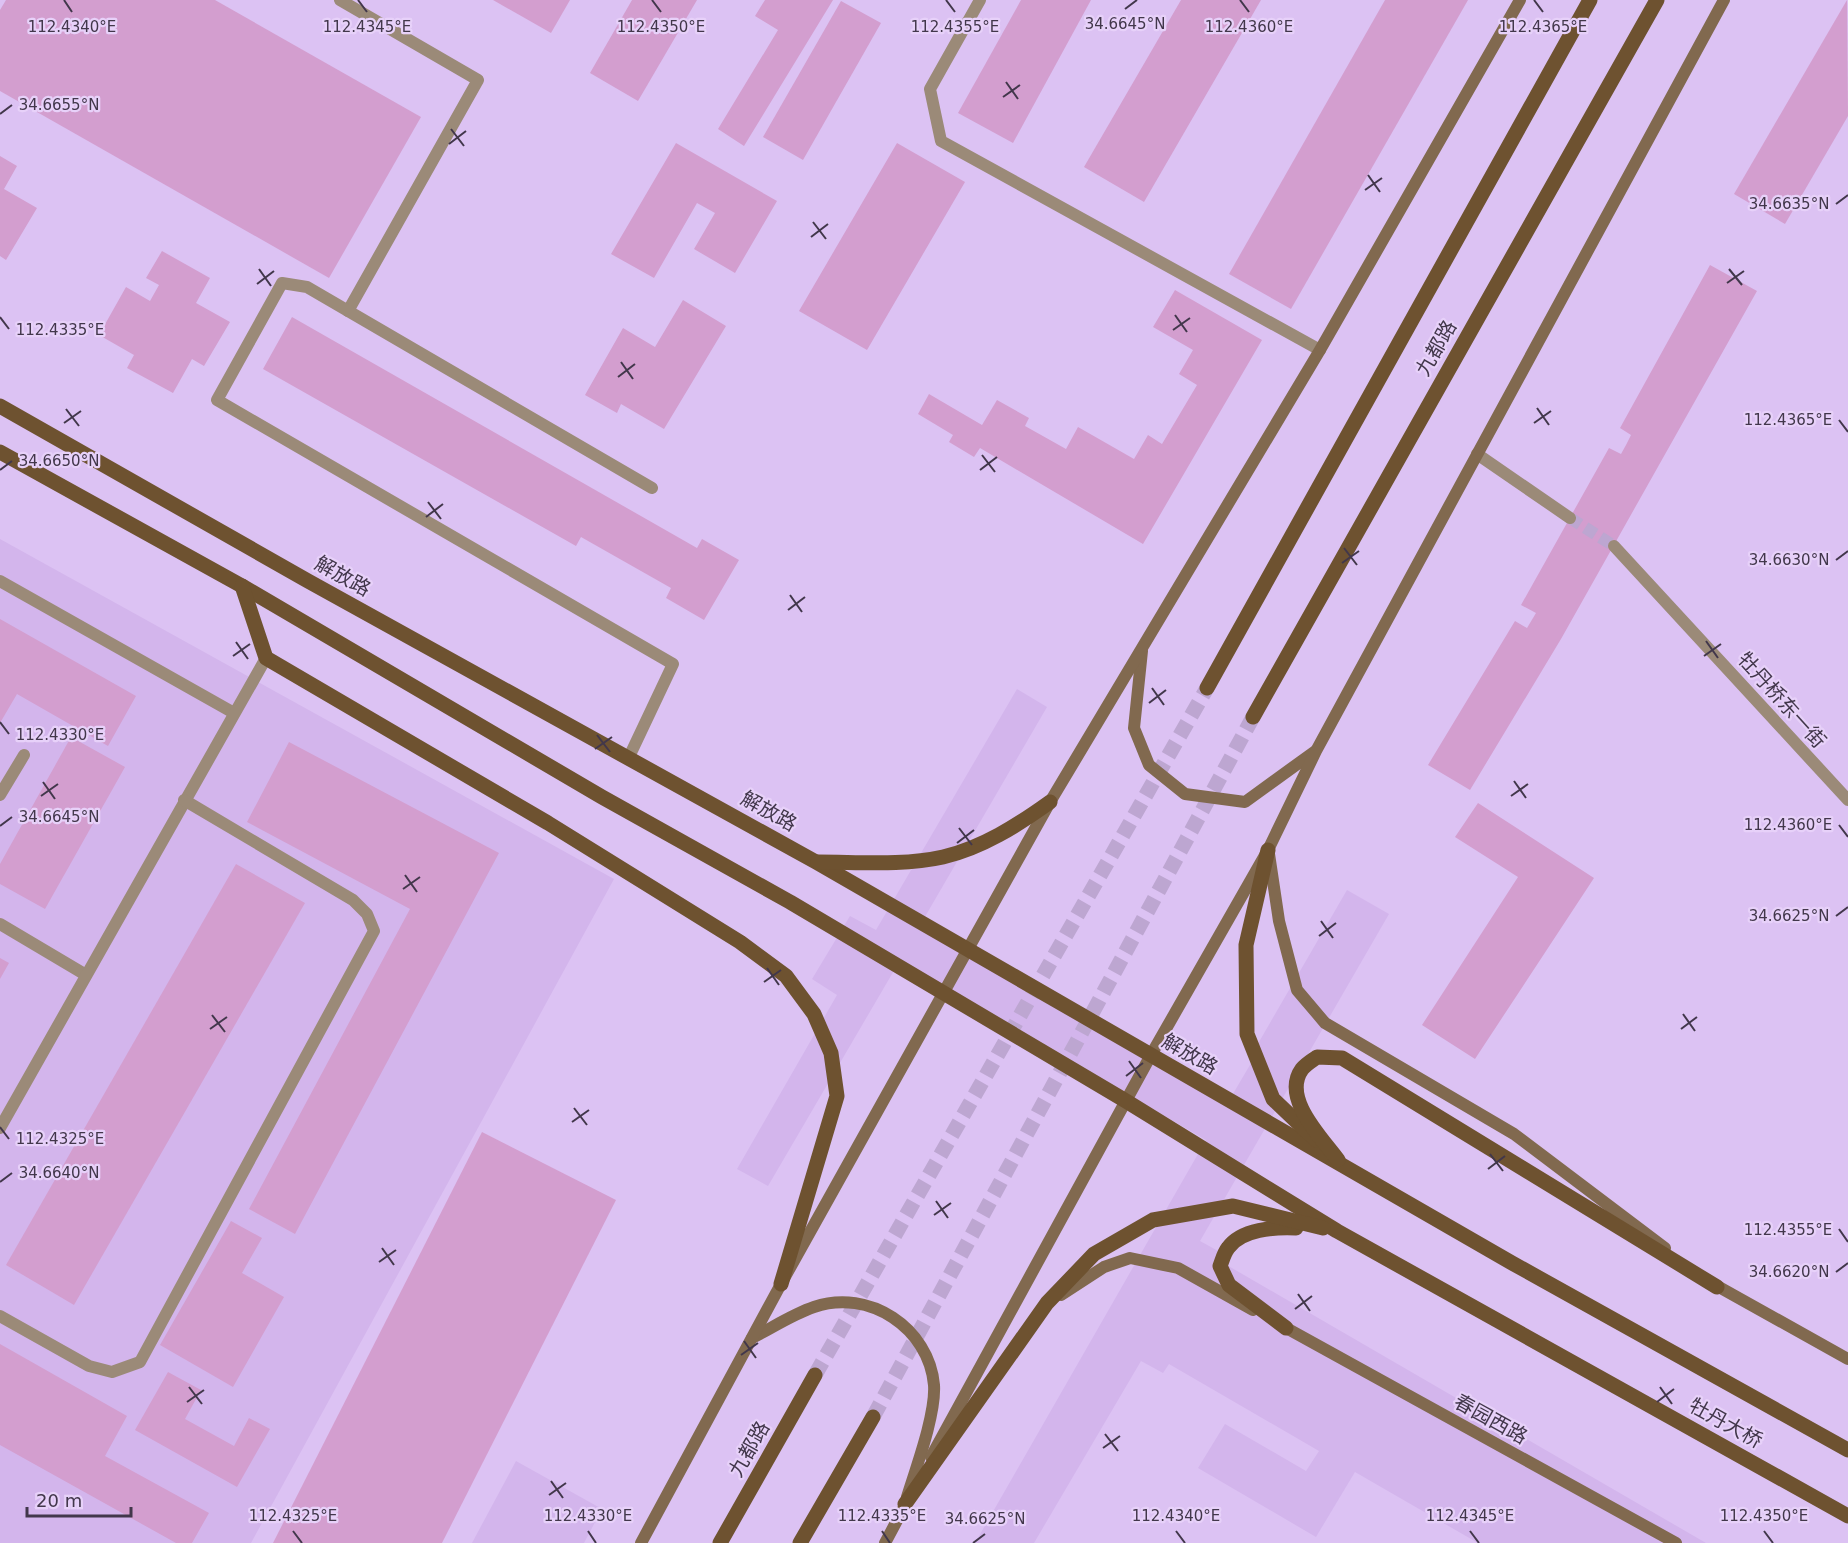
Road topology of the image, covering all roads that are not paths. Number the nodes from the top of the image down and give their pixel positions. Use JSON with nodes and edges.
{"nodes":[{"id":1,"x":340,"y":0,"type":"edge"},
{"id":2,"x":980,"y":0,"type":"edge"},
{"id":3,"x":1520,"y":0,"type":"edge"},
{"id":4,"x":1590,"y":0,"type":"edge"},
{"id":5,"x":1657,"y":0,"type":"edge"},
{"id":6,"x":1724,"y":0,"type":"edge"},
{"id":7,"x":348,"y":311,"type":"junction"},
{"id":8,"x":1320,"y":350,"type":"junction"},
{"id":9,"x":0,"y":406,"type":"edge"},
{"id":10,"x":0,"y":452,"type":"edge"},
{"id":11,"x":1477,"y":454,"type":"junction"},
{"id":12,"x":652,"y":488,"type":"dead end"},
{"id":13,"x":1570,"y":518,"type":"tunnel mouth"},
{"id":14,"x":1614,"y":546,"type":"tunnel mouth"},
{"id":15,"x":0,"y":581,"type":"edge"},
{"id":16,"x":242,"y":586,"type":"junction"},
{"id":17,"x":1143,"y":646,"type":"junction"},
{"id":18,"x":266,"y":658,"type":"junction"},
{"id":19,"x":1207,"y":688,"type":"tunnel mouth"},
{"id":20,"x":234,"y":713,"type":"junction"},
{"id":21,"x":1253,"y":717,"type":"tunnel mouth"},
{"id":22,"x":1316,"y":750,"type":"junction"},
{"id":23,"x":24,"y":755,"type":"dead end"},
{"id":24,"x":628,"y":757,"type":"junction"},
{"id":25,"x":0,"y":795,"type":"edge"},
{"id":26,"x":184,"y":800,"type":"junction"},
{"id":27,"x":1848,"y":800,"type":"edge"},
{"id":28,"x":1050,"y":802,"type":"junction"},
{"id":29,"x":1268,"y":850,"type":"junction"},
{"id":30,"x":816,"y":862,"type":"junction"},
{"id":31,"x":0,"y":924,"type":"edge"},
{"id":32,"x":967,"y":949,"type":"junction"},
{"id":33,"x":86,"y":975,"type":"junction"},
{"id":34,"x":942,"y":993,"type":"junction"},
{"id":35,"x":1151,"y":1055,"type":"junction"},
{"id":36,"x":1126,"y":1101,"type":"junction"},
{"id":37,"x":0,"y":1128,"type":"edge"},
{"id":38,"x":1342,"y":1165,"type":"junction"},
{"id":39,"x":1337,"y":1231,"type":"junction"},
{"id":40,"x":1512,"y":1263,"type":"joint"},
{"id":41,"x":781,"y":1284,"type":"junction"},
{"id":42,"x":1717,"y":1287,"type":"junction"},
{"id":43,"x":1047,"y":1303,"type":"junction"},
{"id":44,"x":0,"y":1316,"type":"edge"},
{"id":45,"x":1286,"y":1328,"type":"junction"},
{"id":46,"x":752,"y":1338,"type":"junction"},
{"id":47,"x":1848,"y":1359,"type":"edge"},
{"id":48,"x":815,"y":1375,"type":"tunnel mouth"},
{"id":49,"x":873,"y":1417,"type":"tunnel mouth"},
{"id":50,"x":1848,"y":1450,"type":"edge"},
{"id":51,"x":905,"y":1504,"type":"junction"},
{"id":52,"x":1848,"y":1516,"type":"edge"},
{"id":53,"x":641,"y":1543,"type":"edge"},
{"id":54,"x":720,"y":1543,"type":"edge"},
{"id":55,"x":800,"y":1543,"type":"edge"},
{"id":56,"x":885,"y":1543,"type":"edge"},
{"id":57,"x":1676,"y":1543,"type":"edge"}],
"edges":[{"from":1,"to":7,"type":"street"},
{"from":2,"to":8,"type":"street"},
{"from":3,"to":8,"type":"main road"},
{"from":4,"to":19,"type":"main road","name":"九都路"},
{"from":5,"to":21,"type":"main road","name":"九都路"},
{"from":6,"to":11,"type":"main road"},
{"from":7,"to":12,"type":"street"},
{"from":7,"to":24,"type":"street"},
{"from":8,"to":17,"type":"main road"},
{"from":9,"to":24,"type":"main road","name":"解放路"},
{"from":10,"to":16,"type":"main road"},
{"from":11,"to":13,"type":"street"},
{"from":11,"to":22,"type":"main road"},
{"from":14,"to":27,"type":"street","name":"牡丹桥东一街"},
{"from":15,"to":20,"type":"street"},
{"from":16,"to":18,"type":"main road"},
{"from":16,"to":34,"type":"main road"},
{"from":17,"to":22,"type":"main road"},
{"from":17,"to":28,"type":"main road"},
{"from":18,"to":20,"type":"street"},
{"from":18,"to":41,"type":"main road"},
{"from":20,"to":26,"type":"street"},
{"from":22,"to":29,"type":"main road"},
{"from":23,"to":25,"type":"street"},
{"from":24,"to":30,"type":"main road","name":"解放路"},
{"from":26,"to":33,"type":"street"},
{"from":26,"to":44,"type":"street"},
{"from":28,"to":30,"type":"main road"},
{"from":28,"to":32,"type":"main road"},
{"from":29,"to":35,"type":"main road"},
{"from":29,"to":38,"type":"main road"},
{"from":29,"to":42,"type":"main road"},
{"from":30,"to":32,"type":"main road","name":"解放路"},
{"from":31,"to":33,"type":"street"},
{"from":32,"to":34,"type":"main road"},
{"from":32,"to":35,"type":"main road","name":"解放路"},
{"from":33,"to":37,"type":"street"},
{"from":34,"to":36,"type":"main road"},
{"from":34,"to":41,"type":"main road"},
{"from":35,"to":36,"type":"main road"},
{"from":35,"to":38,"type":"main road","name":"解放路"},
{"from":36,"to":39,"type":"main road"},
{"from":36,"to":51,"type":"main road"},
{"from":38,"to":40,"type":"main road","name":"解放路"},
{"from":38,"to":42,"type":"main road"},
{"from":39,"to":43,"type":"main road"},
{"from":39,"to":45,"type":"main road"},
{"from":39,"to":52,"type":"main road","name":"牡丹大桥"},
{"from":40,"to":50,"type":"main road","name":"牡丹大桥"},
{"from":41,"to":46,"type":"main road"},
{"from":42,"to":47,"type":"main road"},
{"from":43,"to":45,"type":"main road","name":"春园西路"},
{"from":43,"to":51,"type":"main road"},
{"from":45,"to":57,"type":"main road","name":"春园西路"},
{"from":46,"to":51,"type":"main road"},
{"from":46,"to":53,"type":"main road"},
{"from":48,"to":54,"type":"main road","name":"九都路"},
{"from":49,"to":55,"type":"main road"},
{"from":51,"to":56,"type":"main road"}]}
